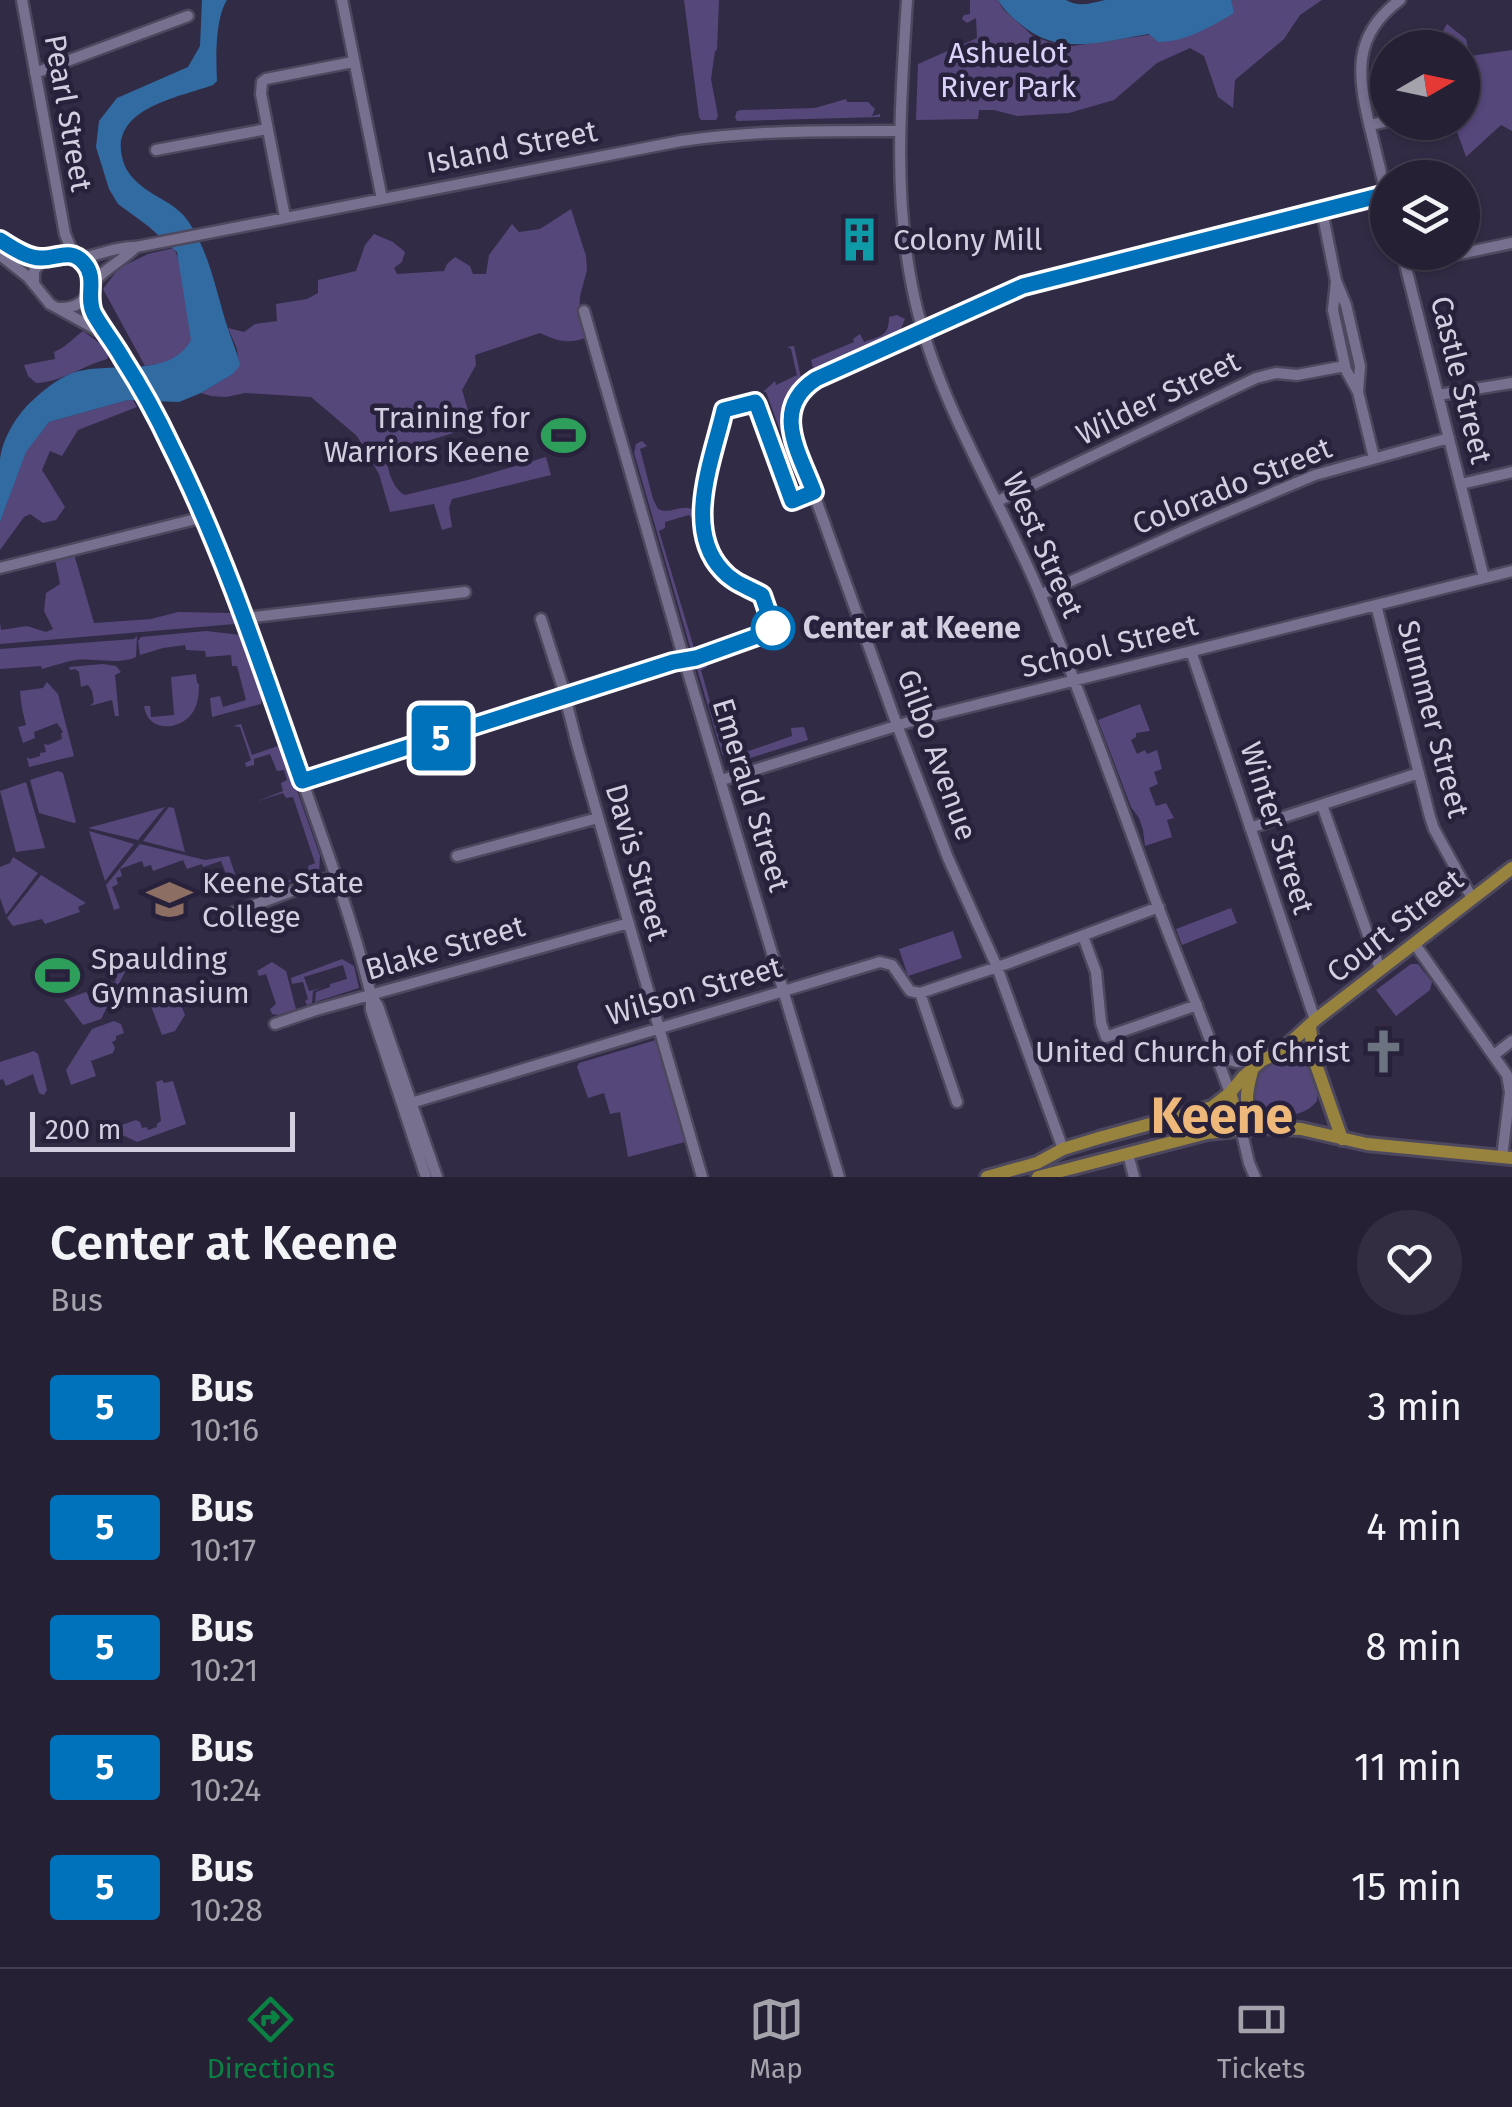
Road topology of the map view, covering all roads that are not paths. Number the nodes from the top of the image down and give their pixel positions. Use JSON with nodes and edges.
{"nodes":[{"id":1,"x":22,"y":0,"type":"edge"},
{"id":2,"x":342,"y":0,"type":"edge"},
{"id":3,"x":907,"y":0,"type":"edge"},
{"id":4,"x":1400,"y":0,"type":"edge"},
{"id":5,"x":188,"y":16,"type":"dead end"},
{"id":6,"x":1372,"y":30,"type":"edge"},
{"id":7,"x":1370,"y":36,"type":"edge"},
{"id":8,"x":353,"y":62,"type":"junction"},
{"id":9,"x":35,"y":73,"type":"junction"},
{"id":10,"x":1370,"y":125,"type":"edge"},
{"id":11,"x":268,"y":130,"type":"junction"},
{"id":12,"x":900,"y":131,"type":"junction"},
{"id":13,"x":156,"y":150,"type":"dead end"},
{"id":14,"x":382,"y":198,"type":"junction"},
{"id":15,"x":1370,"y":200,"type":"edge"},
{"id":16,"x":1322,"y":210,"type":"junction"},
{"id":17,"x":285,"y":217,"type":"junction"},
{"id":18,"x":66,"y":234,"type":"junction"},
{"id":19,"x":0,"y":240,"type":"edge"},
{"id":20,"x":1512,"y":243,"type":"edge"},
{"id":21,"x":136,"y":246,"type":"junction"},
{"id":22,"x":1480,"y":250,"type":"edge"},
{"id":23,"x":62,"y":254,"type":"junction"},
{"id":24,"x":0,"y":255,"type":"edge"},
{"id":25,"x":76,"y":257,"type":"junction"},
{"id":26,"x":43,"y":259,"type":"junction"},
{"id":27,"x":1407,"y":270,"type":"edge"},
{"id":28,"x":1336,"y":281,"type":"junction"},
{"id":29,"x":34,"y":283,"type":"junction"},
{"id":30,"x":90,"y":289,"type":"junction"},
{"id":31,"x":58,"y":308,"type":"junction"},
{"id":32,"x":584,"y":312,"type":"dead end"},
{"id":33,"x":922,"y":330,"type":"junction"},
{"id":34,"x":106,"y":335,"type":"junction"},
{"id":35,"x":1345,"y":366,"type":"junction"},
{"id":36,"x":1512,"y":383,"type":"edge"},
{"id":37,"x":1358,"y":392,"type":"junction"},
{"id":38,"x":1438,"y":395,"type":"junction"},
{"id":39,"x":1449,"y":438,"type":"junction"},
{"id":40,"x":1374,"y":458,"type":"junction"},
{"id":41,"x":1512,"y":472,"type":"edge"},
{"id":42,"x":1461,"y":484,"type":"junction"},
{"id":43,"x":998,"y":502,"type":"junction"},
{"id":44,"x":204,"y":517,"type":"junction"},
{"id":45,"x":0,"y":568,"type":"edge"},
{"id":46,"x":1512,"y":572,"type":"edge"},
{"id":47,"x":1484,"y":578,"type":"junction"},
{"id":48,"x":464,"y":592,"type":"dead end"},
{"id":49,"x":1040,"y":595,"type":"junction"},
{"id":50,"x":1376,"y":606,"type":"junction"},
{"id":51,"x":245,"y":618,"type":"junction"},
{"id":52,"x":540,"y":618,"type":"dead end"},
{"id":53,"x":1191,"y":652,"type":"junction"},
{"id":54,"x":685,"y":660,"type":"junction"},
{"id":55,"x":1074,"y":682,"type":"junction"},
{"id":56,"x":564,"y":697,"type":"junction"},
{"id":57,"x":898,"y":725,"type":"junction"},
{"id":58,"x":1418,"y":773,"type":"junction"},
{"id":59,"x":722,"y":780,"type":"junction"},
{"id":60,"x":302,"y":781,"type":"junction"},
{"id":61,"x":1322,"y":805,"type":"junction"},
{"id":62,"x":598,"y":818,"type":"junction"},
{"id":63,"x":1250,"y":828,"type":"junction"},
{"id":64,"x":456,"y":856,"type":"dead end"},
{"id":65,"x":1512,"y":868,"type":"edge"},
{"id":66,"x":334,"y":876,"type":"junction"},
{"id":67,"x":1472,"y":898,"type":"junction"},
{"id":68,"x":1159,"y":907,"type":"junction"},
{"id":69,"x":232,"y":912,"type":"dead end"},
{"id":70,"x":628,"y":922,"type":"junction"},
{"id":71,"x":1083,"y":936,"type":"junction"},
{"id":72,"x":1414,"y":943,"type":"junction"},
{"id":73,"x":997,"y":967,"type":"junction"},
{"id":74,"x":1380,"y":970,"type":"junction"},
{"id":75,"x":784,"y":992,"type":"junction"},
{"id":76,"x":920,"y":992,"type":"junction"},
{"id":77,"x":371,"y":994,"type":"junction"},
{"id":78,"x":1197,"y":1006,"type":"junction"},
{"id":79,"x":1312,"y":1023,"type":"junction"},
{"id":80,"x":276,"y":1024,"type":"dead end"},
{"id":81,"x":660,"y":1027,"type":"junction"},
{"id":82,"x":1512,"y":1041,"type":"edge"},
{"id":83,"x":1281,"y":1051,"type":"junction"},
{"id":84,"x":1494,"y":1054,"type":"junction"},
{"id":85,"x":1216,"y":1056,"type":"junction"},
{"id":86,"x":1313,"y":1056,"type":"junction"},
{"id":87,"x":1257,"y":1065,"type":"junction"},
{"id":88,"x":1230,"y":1093,"type":"junction"},
{"id":89,"x":957,"y":1102,"type":"dead end"},
{"id":90,"x":411,"y":1103,"type":"junction"},
{"id":91,"x":1328,"y":1103,"type":"junction"},
{"id":92,"x":1202,"y":1110,"type":"junction"},
{"id":93,"x":1265,"y":1127,"type":"junction"},
{"id":94,"x":1241,"y":1129,"type":"junction"},
{"id":95,"x":1301,"y":1129,"type":"junction"},
{"id":96,"x":1207,"y":1133,"type":"junction"},
{"id":97,"x":1342,"y":1139,"type":"junction"},
{"id":98,"x":1063,"y":1149,"type":"junction"},
{"id":99,"x":1128,"y":1154,"type":"junction"},
{"id":100,"x":1047,"y":1158,"type":"junction"},
{"id":101,"x":1507,"y":1158,"type":"edge"},
{"id":102,"x":1045,"y":1176,"type":"edge"},
{"id":103,"x":426,"y":1177,"type":"edge"},
{"id":104,"x":437,"y":1177,"type":"edge"},
{"id":105,"x":702,"y":1177,"type":"edge"},
{"id":106,"x":839,"y":1177,"type":"edge"},
{"id":107,"x":987,"y":1177,"type":"edge"},
{"id":108,"x":1134,"y":1177,"type":"edge"},
{"id":109,"x":1254,"y":1177,"type":"edge"}],
"edges":[{"from":1,"to":9,"type":"street","name":"Pearl Street"},
{"from":2,"to":8,"type":"street"},
{"from":3,"to":12,"type":"street","name":"West Street"},
{"from":4,"to":6,"type":"street"},
{"from":5,"to":9,"type":"street"},
{"from":7,"to":10,"type":"street"},
{"from":8,"to":11,"type":"street"},
{"from":8,"to":14,"type":"street"},
{"from":9,"to":18,"type":"street","name":"Pearl Street"},
{"from":11,"to":13,"type":"street"},
{"from":11,"to":17,"type":"street"},
{"from":12,"to":14,"type":"street","name":"Island Street"},
{"from":12,"to":33,"type":"street","name":"West Street"},
{"from":14,"to":17,"type":"street","name":"Island Street"},
{"from":15,"to":16,"type":"street"},
{"from":16,"to":28,"type":"street"},
{"from":16,"to":33,"type":"street"},
{"from":17,"to":21,"type":"street","name":"Island Street"},
{"from":18,"to":23,"type":"street","name":"Pearl Street"},
{"from":18,"to":25,"type":"street","name":"Pearl Street"},
{"from":19,"to":26,"type":"street"},
{"from":20,"to":22,"type":"street"},
{"from":21,"to":25,"type":"street","name":"Island Street"},
{"from":21,"to":30,"type":"street","name":"Island Street"},
{"from":23,"to":25,"type":"street"},
{"from":23,"to":26,"type":"street"},
{"from":24,"to":29,"type":"street"},
{"from":25,"to":30,"type":"street"},
{"from":26,"to":29,"type":"street"},
{"from":27,"to":38,"type":"street","name":"Castle Street"},
{"from":28,"to":35,"type":"street"},
{"from":28,"to":37,"type":"street"},
{"from":29,"to":31,"type":"street"},
{"from":30,"to":31,"type":"street"},
{"from":30,"to":34,"type":"street"},
{"from":31,"to":34,"type":"street"},
{"from":32,"to":54,"type":"street","name":"Emerald Street"},
{"from":33,"to":43,"type":"street","name":"West Street"},
{"from":33,"to":57,"type":"street","name":"Gilbo Avenue"},
{"from":34,"to":44,"type":"street"},
{"from":35,"to":37,"type":"street"},
{"from":35,"to":43,"type":"street","name":"Wilder Street"},
{"from":36,"to":38,"type":"street"},
{"from":37,"to":40,"type":"street"},
{"from":38,"to":39,"type":"street","name":"Castle Street"},
{"from":39,"to":40,"type":"street","name":"Colorado Street"},
{"from":39,"to":42,"type":"street","name":"Castle Street"},
{"from":40,"to":49,"type":"street","name":"Colorado Street"},
{"from":41,"to":42,"type":"street"},
{"from":42,"to":47,"type":"street","name":"Castle Street"},
{"from":43,"to":49,"type":"street","name":"West Street"},
{"from":44,"to":45,"type":"street"},
{"from":44,"to":51,"type":"street"},
{"from":46,"to":47,"type":"street","name":"School Street"},
{"from":47,"to":50,"type":"street","name":"School Street"},
{"from":48,"to":51,"type":"street"},
{"from":49,"to":55,"type":"street","name":"West Street"},
{"from":50,"to":53,"type":"street","name":"School Street"},
{"from":50,"to":58,"type":"street","name":"Summer Street"},
{"from":51,"to":60,"type":"street"},
{"from":52,"to":56,"type":"street","name":"Davis Street"},
{"from":53,"to":55,"type":"street","name":"School Street"},
{"from":53,"to":63,"type":"street","name":"Winter Street"},
{"from":54,"to":56,"type":"street"},
{"from":54,"to":59,"type":"street","name":"Emerald Street"},
{"from":55,"to":57,"type":"street","name":"School Street"},
{"from":55,"to":68,"type":"street","name":"West Street"},
{"from":56,"to":60,"type":"street"},
{"from":56,"to":62,"type":"street","name":"Davis Street"},
{"from":57,"to":59,"type":"street","name":"School Street"},
{"from":57,"to":73,"type":"street","name":"Gilbo Avenue"},
{"from":58,"to":61,"type":"street"},
{"from":58,"to":67,"type":"street","name":"Summer Street"},
{"from":59,"to":75,"type":"street","name":"Emerald Street"},
{"from":60,"to":66,"type":"street"},
{"from":61,"to":63,"type":"street"},
{"from":61,"to":74,"type":"street"},
{"from":62,"to":64,"type":"street"},
{"from":62,"to":70,"type":"street","name":"Davis Street"},
{"from":63,"to":79,"type":"street","name":"Winter Street"},
{"from":65,"to":67,"type":"main road","name":"Court Street"},
{"from":66,"to":69,"type":"street"},
{"from":66,"to":77,"type":"street"},
{"from":67,"to":72,"type":"main road","name":"Court Street"},
{"from":68,"to":71,"type":"street"},
{"from":68,"to":78,"type":"street","name":"West Street"},
{"from":70,"to":77,"type":"street","name":"Blake Street"},
{"from":70,"to":81,"type":"street","name":"Davis Street"},
{"from":71,"to":73,"type":"street"},
{"from":71,"to":78,"type":"street"},
{"from":72,"to":74,"type":"main road","name":"Court Street"},
{"from":72,"to":84,"type":"street"},
{"from":73,"to":76,"type":"street"},
{"from":73,"to":98,"type":"street","name":"Gilbo Avenue"},
{"from":74,"to":79,"type":"main road","name":"Court Street"},
{"from":75,"to":76,"type":"street","name":"Wilson Street"},
{"from":75,"to":81,"type":"street","name":"Wilson Street"},
{"from":75,"to":106,"type":"street","name":"Emerald Street"},
{"from":76,"to":89,"type":"street"},
{"from":77,"to":80,"type":"street","name":"Blake Street"},
{"from":77,"to":90,"type":"street"},
{"from":77,"to":103,"type":"street"},
{"from":78,"to":85,"type":"street","name":"West Street"},
{"from":79,"to":83,"type":"main road","name":"Court Street"},
{"from":79,"to":86,"type":"main road"},
{"from":81,"to":90,"type":"street","name":"Wilson Street"},
{"from":81,"to":105,"type":"street","name":"Davis Street"},
{"from":82,"to":84,"type":"street"},
{"from":83,"to":86,"type":"main road"},
{"from":83,"to":87,"type":"main road"},
{"from":84,"to":101,"type":"street"},
{"from":85,"to":87,"type":"street"},
{"from":85,"to":88,"type":"street","name":"West Street"},
{"from":86,"to":91,"type":"main road"},
{"from":87,"to":88,"type":"main road"},
{"from":87,"to":93,"type":"main road"},
{"from":88,"to":92,"type":"main road"},
{"from":88,"to":94,"type":"main road"},
{"from":90,"to":104,"type":"street"},
{"from":91,"to":95,"type":"main road"},
{"from":91,"to":97,"type":"main road"},
{"from":92,"to":96,"type":"main road"},
{"from":92,"to":98,"type":"main road"},
{"from":93,"to":94,"type":"main road"},
{"from":93,"to":95,"type":"main road"},
{"from":94,"to":96,"type":"main road"},
{"from":94,"to":109,"type":"street"},
{"from":95,"to":97,"type":"main road"},
{"from":96,"to":99,"type":"main road"},
{"from":97,"to":101,"type":"main road"},
{"from":98,"to":100,"type":"main road"},
{"from":99,"to":102,"type":"main road"},
{"from":99,"to":108,"type":"street"},
{"from":100,"to":102,"type":"street"},
{"from":100,"to":107,"type":"main road"}]}
